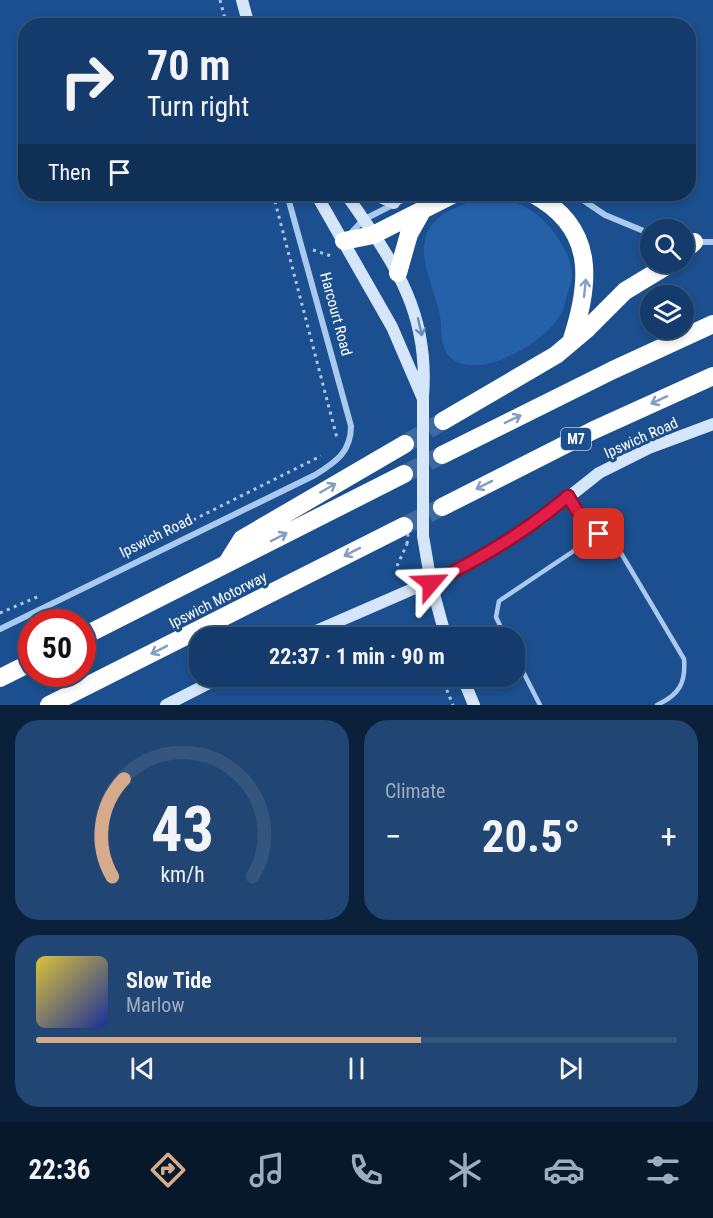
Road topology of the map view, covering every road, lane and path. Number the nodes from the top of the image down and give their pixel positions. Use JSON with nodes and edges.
{"nodes":[{"id":1,"x":220,"y":0,"type":"edge"},
{"id":2,"x":242,"y":0,"type":"edge"},
{"id":3,"x":225,"y":18,"type":"edge"},
{"id":4,"x":247,"y":18,"type":"edge"},
{"id":5,"x":275,"y":201,"type":"edge"},
{"id":6,"x":289,"y":201,"type":"edge"},
{"id":7,"x":320,"y":201,"type":"edge"},
{"id":8,"x":351,"y":201,"type":"edge"},
{"id":9,"x":389,"y":201,"type":"edge"},
{"id":10,"x":418,"y":201,"type":"edge"},
{"id":11,"x":547,"y":201,"type":"edge"},
{"id":12,"x":584,"y":201,"type":"edge"},
{"id":13,"x":394,"y":203,"type":"junction"},
{"id":14,"x":368,"y":227,"type":"junction"},
{"id":15,"x":640,"y":229,"type":"edge"},
{"id":16,"x":344,"y":241,"type":"junction"},
{"id":17,"x":713,"y":242,"type":"edge"},
{"id":18,"x":694,"y":243,"type":"edge"},
{"id":19,"x":398,"y":273,"type":"junction"},
{"id":20,"x":655,"y":273,"type":"edge"},
{"id":21,"x":713,"y":324,"type":"edge"},
{"id":22,"x":571,"y":344,"type":"junction"},
{"id":23,"x":713,"y":376,"type":"edge"},
{"id":24,"x":423,"y":399,"type":"junction"},
{"id":25,"x":443,"y":421,"type":"tunnel mouth"},
{"id":26,"x":713,"y":424,"type":"edge"},
{"id":27,"x":335,"y":443,"type":"dead end"},
{"id":28,"x":350,"y":444,"type":"joint"},
{"id":29,"x":405,"y":444,"type":"tunnel mouth"},
{"id":30,"x":324,"y":455,"type":"dead end"},
{"id":31,"x":442,"y":455,"type":"tunnel mouth"},
{"id":32,"x":405,"y":474,"type":"tunnel mouth"},
{"id":33,"x":568,"y":496,"type":"junction"},
{"id":34,"x":442,"y":507,"type":"tunnel mouth"},
{"id":35,"x":599,"y":534,"type":"junction"},
{"id":36,"x":406,"y":535,"type":"joint"},
{"id":37,"x":148,"y":543,"type":"dead end"},
{"id":38,"x":227,"y":564,"type":"junction"},
{"id":39,"x":397,"y":566,"type":"dead end"},
{"id":40,"x":431,"y":583,"type":"junction"},
{"id":41,"x":48,"y":592,"type":"dead end"},
{"id":42,"x":0,"y":612,"type":"edge"},
{"id":43,"x":326,"y":627,"type":"edge"},
{"id":44,"x":443,"y":627,"type":"edge"},
{"id":45,"x":501,"y":627,"type":"edge"},
{"id":46,"x":0,"y":629,"type":"edge"},
{"id":47,"x":96,"y":630,"type":"edge"},
{"id":48,"x":18,"y":669,"type":"edge"},
{"id":49,"x":525,"y":676,"type":"edge"},
{"id":50,"x":0,"y":678,"type":"edge"},
{"id":51,"x":201,"y":687,"type":"edge"},
{"id":52,"x":446,"y":687,"type":"edge"},
{"id":53,"x":467,"y":687,"type":"edge"},
{"id":54,"x":49,"y":705,"type":"edge"},
{"id":55,"x":166,"y":705,"type":"edge"},
{"id":56,"x":453,"y":705,"type":"edge"},
{"id":57,"x":474,"y":705,"type":"edge"},
{"id":58,"x":540,"y":705,"type":"edge"},
{"id":59,"x":657,"y":705,"type":"edge"}],
"edges":[{"from":1,"to":3,"type":"path"},
{"from":2,"to":4,"type":"main road"},
{"from":5,"to":27,"type":"path"},
{"from":6,"to":28,"type":"street","name":"Harcourt Road"},
{"from":7,"to":16,"type":"main road"},
{"from":8,"to":14,"type":"main road"},
{"from":9,"to":13,"type":"main road"},
{"from":10,"to":13,"type":"street"},
{"from":10,"to":14,"type":"highway"},
{"from":10,"to":19,"type":"highway"},
{"from":22,"to":11,"type":"highway","one_way":true},
{"from":12,"to":15,"type":"street"},
{"from":13,"to":14,"type":"street"},
{"from":14,"to":16,"type":"highway"},
{"from":14,"to":19,"type":"main road"},
{"from":16,"to":24,"type":"main road"},
{"from":17,"to":18,"type":"street"},
{"from":19,"to":24,"type":"main road","one_way":true},
{"from":20,"to":22,"type":"highway"},
{"from":31,"to":21,"type":"highway","one_way":true},
{"from":22,"to":25,"type":"highway"},
{"from":23,"to":34,"type":"highway","number":"M7","one_way":true},
{"from":24,"to":40,"type":"main road","bridge":true},
{"from":26,"to":33,"type":"main road","name":"Ipswich Road"},
{"from":28,"to":46,"type":"street","name":"Ipswich Road"},
{"from":38,"to":29,"type":"highway","one_way":true},
{"from":30,"to":37,"type":"path"},
{"from":38,"to":32,"type":"highway","name":"Ipswich Motorway","one_way":true},
{"from":33,"to":35,"type":"lane"},
{"from":33,"to":40,"type":"main road","name":"Ipswich Road"},
{"from":35,"to":45,"type":"lane"},
{"from":35,"to":59,"type":"lane"},
{"from":36,"to":39,"type":"path"},
{"from":36,"to":54,"type":"highway","name":"Ipswich Motorway","one_way":true},
{"from":38,"to":47,"type":"highway","name":"Ipswich Motorway"},
{"from":40,"to":43,"type":"main road","name":"Ipswich Road"},
{"from":40,"to":44,"type":"main road"},
{"from":41,"to":42,"type":"path"},
{"from":48,"to":50,"type":"highway"},
{"from":49,"to":58,"type":"lane"},
{"from":51,"to":55,"type":"main road"},
{"from":52,"to":56,"type":"path"},
{"from":53,"to":57,"type":"main road"}]}
